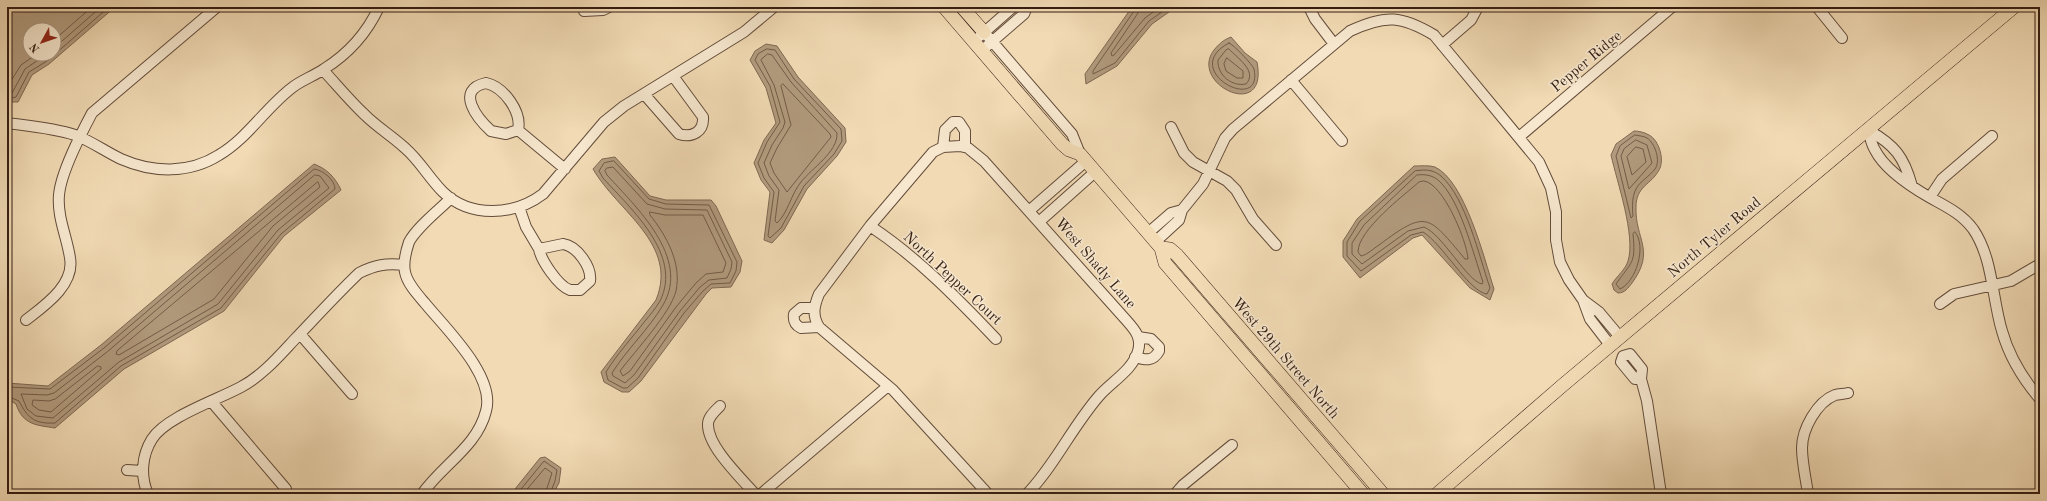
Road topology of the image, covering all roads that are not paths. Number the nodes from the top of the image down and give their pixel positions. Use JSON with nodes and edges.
{"nodes":[{"id":1,"x":217,"y":7,"type":"edge"},
{"id":2,"x":379,"y":7,"type":"edge"},
{"id":3,"x":609,"y":7,"type":"edge"},
{"id":4,"x":774,"y":7,"type":"edge"},
{"id":5,"x":944,"y":7,"type":"edge"},
{"id":6,"x":962,"y":7,"type":"edge"},
{"id":7,"x":1013,"y":7,"type":"edge"},
{"id":8,"x":1027,"y":7,"type":"edge"},
{"id":9,"x":1309,"y":7,"type":"edge"},
{"id":10,"x":1478,"y":7,"type":"edge"},
{"id":11,"x":1672,"y":7,"type":"edge"},
{"id":12,"x":1817,"y":7,"type":"edge"},
{"id":13,"x":2014,"y":7,"type":"edge"},
{"id":14,"x":584,"y":11,"type":"dead end"},
{"id":15,"x":1004,"y":15,"type":"junction"},
{"id":16,"x":1012,"y":24,"type":"junction"},
{"id":17,"x":988,"y":37,"type":"junction"},
{"id":18,"x":1842,"y":38,"type":"dead end"},
{"id":19,"x":1334,"y":44,"type":"junction"},
{"id":20,"x":1442,"y":44,"type":"junction"},
{"id":21,"x":978,"y":46,"type":"junction"},
{"id":22,"x":323,"y":70,"type":"junction"},
{"id":23,"x":672,"y":76,"type":"junction"},
{"id":24,"x":1291,"y":80,"type":"junction"},
{"id":25,"x":644,"y":94,"type":"junction"},
{"id":26,"x":7,"y":123,"type":"edge"},
{"id":27,"x":1171,"y":127,"type":"dead end"},
{"id":28,"x":518,"y":130,"type":"junction"},
{"id":29,"x":1868,"y":130,"type":"junction"},
{"id":30,"x":1992,"y":136,"type":"dead end"},
{"id":31,"x":80,"y":137,"type":"junction"},
{"id":32,"x":1519,"y":137,"type":"junction"},
{"id":33,"x":1342,"y":141,"type":"dead end"},
{"id":34,"x":943,"y":147,"type":"junction"},
{"id":35,"x":965,"y":148,"type":"junction"},
{"id":36,"x":1083,"y":157,"type":"junction"},
{"id":37,"x":565,"y":169,"type":"junction"},
{"id":38,"x":1095,"y":172,"type":"junction"},
{"id":39,"x":1210,"y":173,"type":"junction"},
{"id":40,"x":1912,"y":186,"type":"junction"},
{"id":41,"x":1930,"y":197,"type":"junction"},
{"id":42,"x":450,"y":198,"type":"junction"},
{"id":43,"x":519,"y":208,"type":"junction"},
{"id":44,"x":1030,"y":210,"type":"junction"},
{"id":45,"x":1040,"y":221,"type":"junction"},
{"id":46,"x":870,"y":226,"type":"junction"},
{"id":47,"x":1155,"y":241,"type":"junction"},
{"id":48,"x":1276,"y":245,"type":"dead end"},
{"id":49,"x":539,"y":249,"type":"junction"},
{"id":50,"x":2040,"y":264,"type":"edge"},
{"id":51,"x":404,"y":265,"type":"junction"},
{"id":52,"x":1993,"y":285,"type":"junction"},
{"id":53,"x":1940,"y":304,"type":"dead end"},
{"id":54,"x":814,"y":308,"type":"junction"},
{"id":55,"x":26,"y":320,"type":"dead end"},
{"id":56,"x":819,"y":327,"type":"junction"},
{"id":57,"x":300,"y":334,"type":"junction"},
{"id":58,"x":1138,"y":337,"type":"junction"},
{"id":59,"x":996,"y":339,"type":"dead end"},
{"id":60,"x":1614,"y":341,"type":"junction"},
{"id":61,"x":1135,"y":357,"type":"junction"},
{"id":62,"x":888,"y":386,"type":"junction"},
{"id":63,"x":1848,"y":393,"type":"dead end"},
{"id":64,"x":352,"y":394,"type":"dead end"},
{"id":65,"x":1289,"y":396,"type":"junction"},
{"id":66,"x":2040,"y":399,"type":"edge"},
{"id":67,"x":211,"y":402,"type":"junction"},
{"id":68,"x":720,"y":406,"type":"dead end"},
{"id":69,"x":1232,"y":445,"type":"dead end"},
{"id":70,"x":127,"y":470,"type":"dead end"},
{"id":71,"x":143,"y":471,"type":"junction"},
{"id":72,"x":286,"y":489,"type":"dead end"},
{"id":73,"x":148,"y":494,"type":"edge"},
{"id":74,"x":422,"y":494,"type":"edge"},
{"id":75,"x":755,"y":494,"type":"edge"},
{"id":76,"x":761,"y":494,"type":"edge"},
{"id":77,"x":988,"y":494,"type":"edge"},
{"id":78,"x":1027,"y":494,"type":"edge"},
{"id":79,"x":1175,"y":494,"type":"edge"},
{"id":80,"x":1363,"y":494,"type":"edge"},
{"id":81,"x":1383,"y":494,"type":"edge"},
{"id":82,"x":1437,"y":494,"type":"edge"},
{"id":83,"x":1661,"y":494,"type":"edge"},
{"id":84,"x":1808,"y":494,"type":"edge"}],
"edges":[{"from":1,"to":31,"type":"street"},
{"from":2,"to":22,"type":"street"},
{"from":3,"to":14,"type":"street"},
{"from":4,"to":23,"type":"street"},
{"from":5,"to":21,"type":"main road","name":"West 29th Street North"},
{"from":6,"to":17,"type":"main road","name":"West 29th Street North"},
{"from":7,"to":15,"type":"street"},
{"from":8,"to":16,"type":"street"},
{"from":9,"to":19,"type":"street"},
{"from":10,"to":20,"type":"street"},
{"from":11,"to":32,"type":"street","name":"Pepper Ridge"},
{"from":12,"to":18,"type":"street"},
{"from":13,"to":29,"type":"main road","name":"North Tyler Road"},
{"from":15,"to":16,"type":"street"},
{"from":15,"to":17,"type":"street"},
{"from":16,"to":17,"type":"street"},
{"from":17,"to":21,"type":"street"},
{"from":17,"to":36,"type":"street","name":"West 29th Street North"},
{"from":19,"to":20,"type":"street"},
{"from":19,"to":24,"type":"street"},
{"from":20,"to":32,"type":"street"},
{"from":21,"to":36,"type":"main road","name":"West 29th Street North"},
{"from":22,"to":31,"type":"street"},
{"from":22,"to":42,"type":"street"},
{"from":23,"to":25,"type":"street"},
{"from":23,"to":25,"type":"street"},
{"from":24,"to":33,"type":"street"},
{"from":24,"to":39,"type":"street"},
{"from":25,"to":37,"type":"street"},
{"from":26,"to":31,"type":"street"},
{"from":27,"to":39,"type":"street"},
{"from":28,"to":28,"type":"street"},
{"from":28,"to":37,"type":"street"},
{"from":29,"to":40,"type":"street"},
{"from":29,"to":40,"type":"street"},
{"from":29,"to":60,"type":"main road","name":"North Tyler Road"},
{"from":30,"to":41,"type":"street"},
{"from":31,"to":55,"type":"street"},
{"from":32,"to":60,"type":"street"},
{"from":34,"to":35,"type":"street"},
{"from":34,"to":35,"type":"street"},
{"from":34,"to":46,"type":"street"},
{"from":35,"to":44,"type":"street","name":"West Shady Lane"},
{"from":36,"to":38,"type":"main road","name":"West 29th Street North"},
{"from":36,"to":44,"type":"street"},
{"from":37,"to":43,"type":"street"},
{"from":38,"to":45,"type":"street"},
{"from":38,"to":47,"type":"main road","name":"West 29th Street North"},
{"from":39,"to":47,"type":"street"},
{"from":39,"to":48,"type":"street"},
{"from":40,"to":41,"type":"street"},
{"from":41,"to":52,"type":"street"},
{"from":42,"to":43,"type":"street"},
{"from":42,"to":51,"type":"street"},
{"from":43,"to":49,"type":"street"},
{"from":44,"to":45,"type":"street","name":"West Shady Lane"},
{"from":45,"to":58,"type":"street","name":"West Shady Lane"},
{"from":46,"to":54,"type":"street"},
{"from":46,"to":59,"type":"street","name":"North Pepper Court"},
{"from":47,"to":65,"type":"main road","name":"West 29th Street North"},
{"from":49,"to":49,"type":"street"},
{"from":50,"to":52,"type":"street"},
{"from":51,"to":57,"type":"street"},
{"from":51,"to":74,"type":"street"},
{"from":52,"to":53,"type":"street"},
{"from":52,"to":66,"type":"street"},
{"from":54,"to":56,"type":"street"},
{"from":54,"to":56,"type":"street"},
{"from":56,"to":62,"type":"street"},
{"from":57,"to":64,"type":"street"},
{"from":57,"to":67,"type":"street"},
{"from":58,"to":61,"type":"street"},
{"from":58,"to":61,"type":"street"},
{"from":60,"to":82,"type":"main road","name":"North Tyler Road"},
{"from":60,"to":83,"type":"street"},
{"from":61,"to":78,"type":"street"},
{"from":62,"to":76,"type":"street"},
{"from":62,"to":77,"type":"street"},
{"from":63,"to":84,"type":"street"},
{"from":65,"to":80,"type":"main road","name":"West 29th Street North"},
{"from":65,"to":81,"type":"main road","name":"West 29th Street North"},
{"from":67,"to":71,"type":"street"},
{"from":67,"to":72,"type":"street"},
{"from":68,"to":75,"type":"street"},
{"from":69,"to":79,"type":"street"},
{"from":70,"to":71,"type":"street"},
{"from":71,"to":73,"type":"street"}]}
